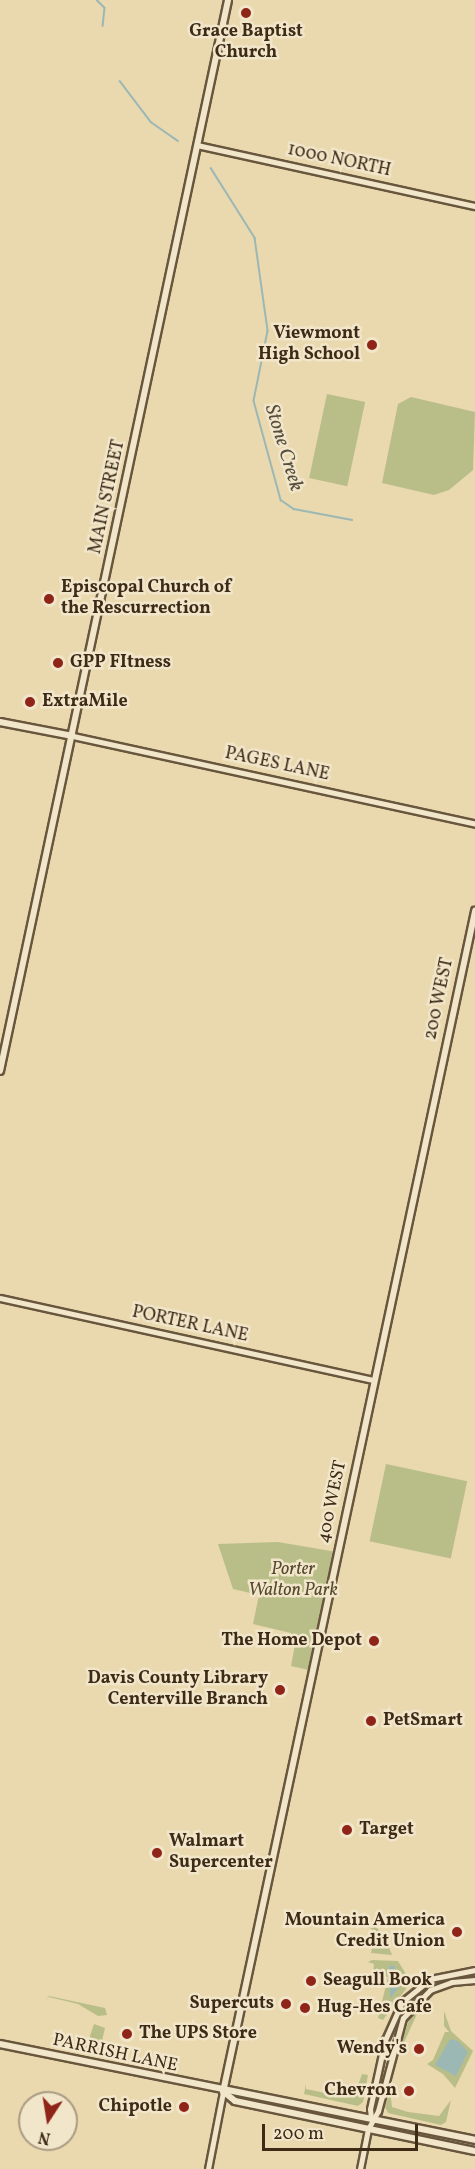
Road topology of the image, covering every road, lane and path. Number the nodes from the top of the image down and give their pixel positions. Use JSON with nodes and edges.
{"nodes":[{"id":1,"x":228,"y":0,"type":"edge"},
{"id":2,"x":197,"y":145,"type":"junction"},
{"id":3,"x":475,"y":206,"type":"edge"},
{"id":4,"x":0,"y":722,"type":"edge"},
{"id":5,"x":73,"y":736,"type":"junction"},
{"id":6,"x":475,"y":824,"type":"edge"},
{"id":7,"x":475,"y":911,"type":"edge"},
{"id":8,"x":0,"y":1071,"type":"edge"},
{"id":9,"x":435,"y":1094,"type":"joint"},
{"id":10,"x":0,"y":1298,"type":"edge"},
{"id":11,"x":374,"y":1380,"type":"junction"},
{"id":12,"x":475,"y":1970,"type":"edge"},
{"id":13,"x":475,"y":1980,"type":"edge"},
{"id":14,"x":0,"y":2044,"type":"edge"},
{"id":15,"x":223,"y":2092,"type":"junction"},
{"id":16,"x":371,"y":2118,"type":"junction"},
{"id":17,"x":368,"y":2129,"type":"junction"},
{"id":18,"x":475,"y":2140,"type":"edge"},
{"id":19,"x":475,"y":2151,"type":"edge"},
{"id":20,"x":208,"y":2169,"type":"edge"},
{"id":21,"x":360,"y":2169,"type":"edge"}],
"edges":[{"from":1,"to":2,"type":"main road","name":"MAIN STREET"},
{"from":2,"to":3,"type":"street","name":"1000 NORTH"},
{"from":2,"to":5,"type":"main road","name":"MAIN STREET"},
{"from":4,"to":5,"type":"main road"},
{"from":5,"to":6,"type":"street","name":"PAGES LANE"},
{"from":5,"to":8,"type":"main road","name":"MAIN STREET"},
{"from":7,"to":9,"type":"main road","name":"200 WEST"},
{"from":9,"to":11,"type":"main road","name":"400 WEST"},
{"from":10,"to":11,"type":"street","name":"PORTER LANE"},
{"from":11,"to":15,"type":"main road","name":"400 WEST"},
{"from":12,"to":16,"type":"street"},
{"from":13,"to":16,"type":"street"},
{"from":14,"to":15,"type":"main road","name":"PARRISH LANE"},
{"from":15,"to":16,"type":"main road","name":"PARRISH LANE"},
{"from":15,"to":17,"type":"main road","name":"PARRISH LANE"},
{"from":15,"to":20,"type":"street"},
{"from":16,"to":17,"type":"street"},
{"from":16,"to":18,"type":"main road","name":"PARRISH LANE"},
{"from":17,"to":19,"type":"main road","name":"PARRISH LANE"},
{"from":17,"to":21,"type":"street"}]}
